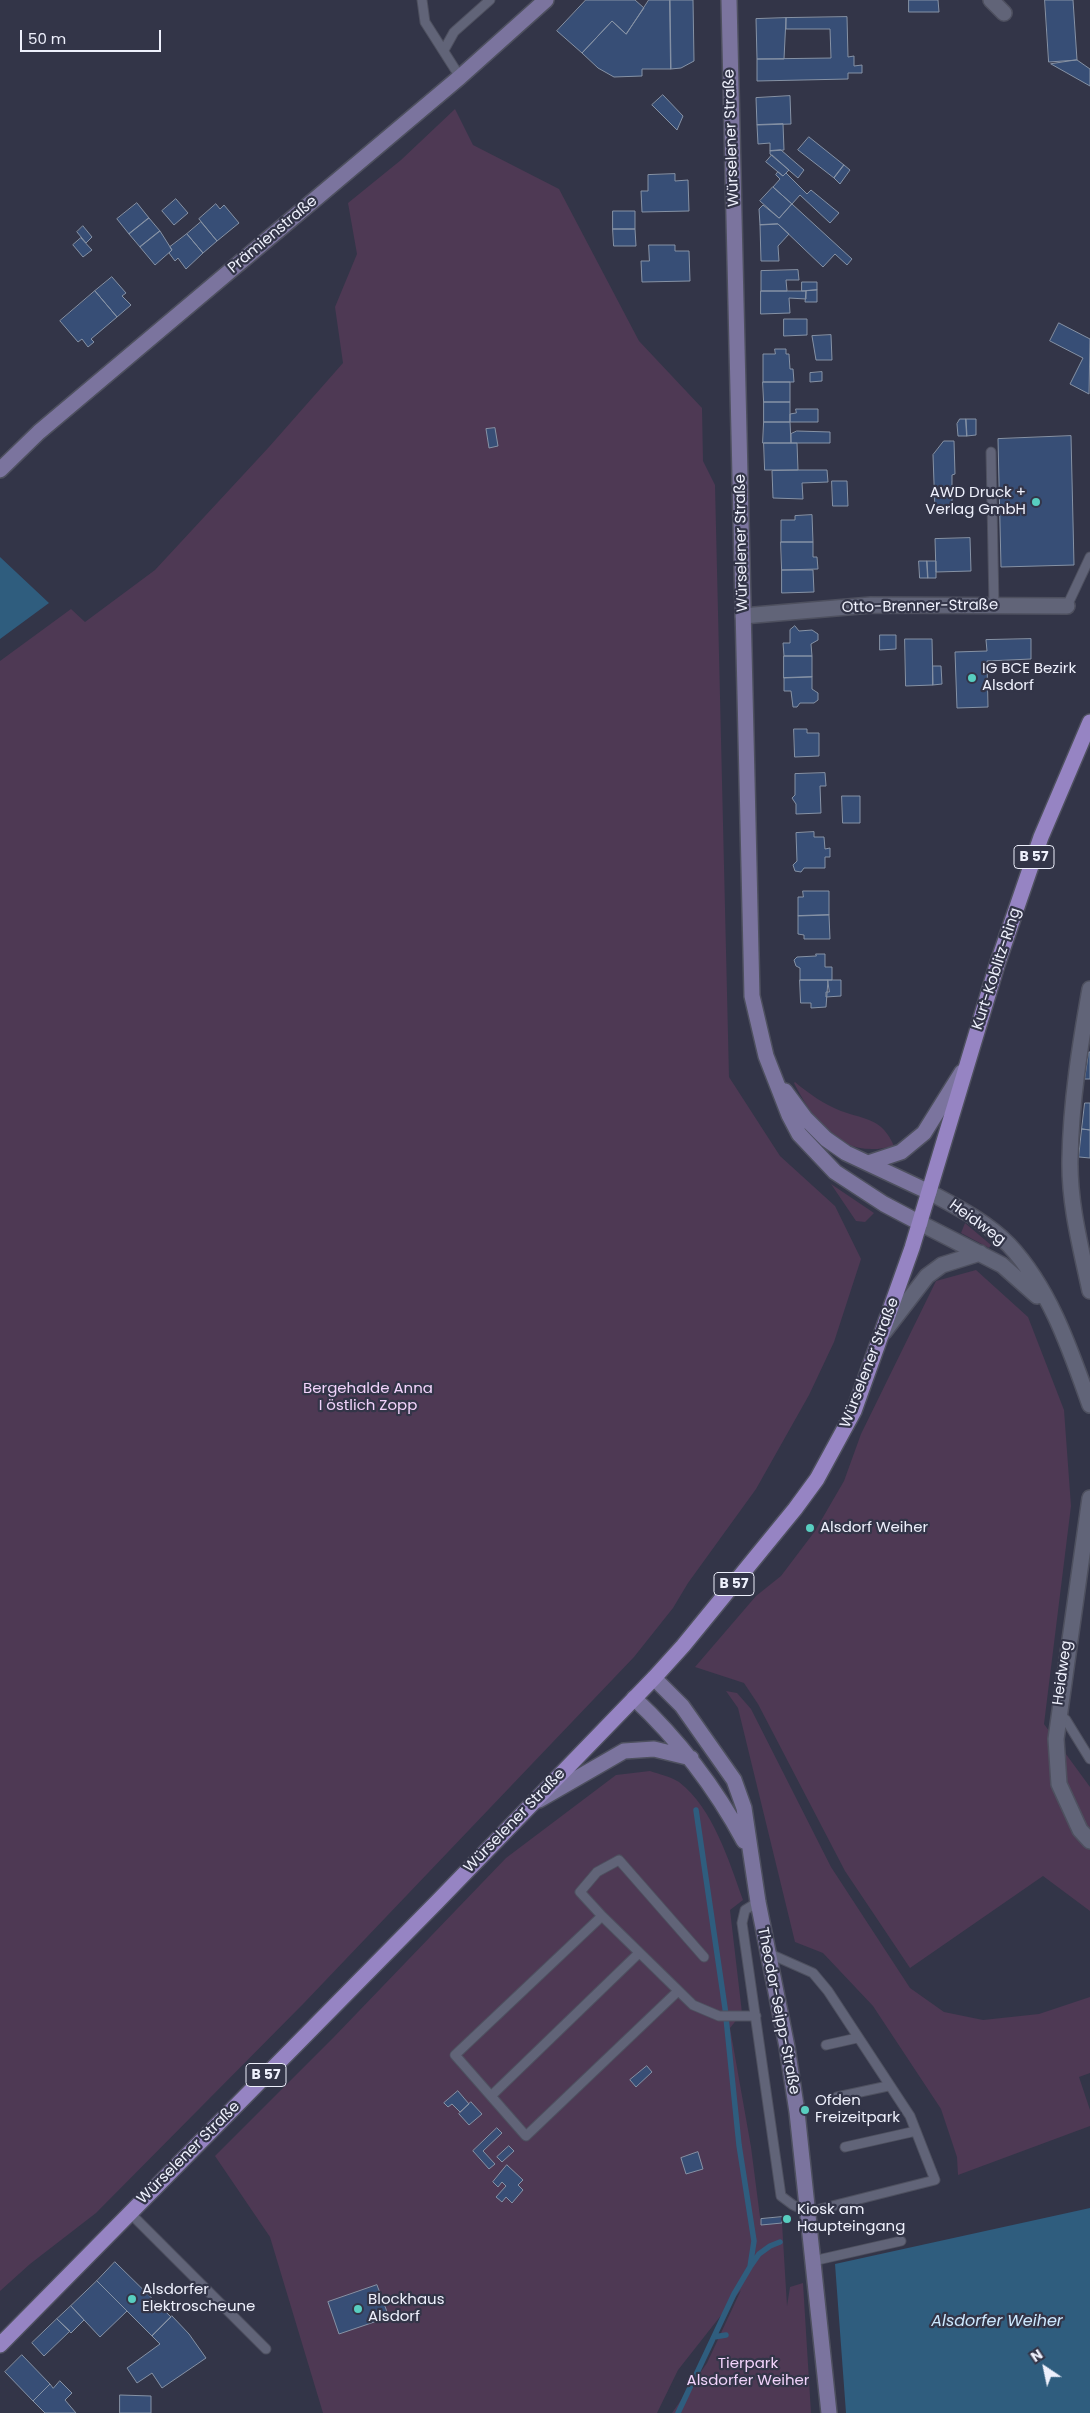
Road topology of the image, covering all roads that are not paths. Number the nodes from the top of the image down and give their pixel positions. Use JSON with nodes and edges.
{"nodes":[{"id":1,"x":422,"y":0,"type":"edge"},
{"id":2,"x":490,"y":0,"type":"edge"},
{"id":3,"x":546,"y":0,"type":"edge"},
{"id":4,"x":728,"y":0,"type":"edge"},
{"id":5,"x":991,"y":0,"type":"edge"},
{"id":6,"x":1004,"y":14,"type":"dead end"},
{"id":7,"x":444,"y":50,"type":"junction"},
{"id":8,"x":460,"y":77,"type":"junction"},
{"id":9,"x":991,"y":452,"type":"dead end"},
{"id":10,"x":0,"y":470,"type":"edge"},
{"id":11,"x":1090,"y":557,"type":"edge"},
{"id":12,"x":994,"y":606,"type":"junction"},
{"id":13,"x":1068,"y":606,"type":"joint"},
{"id":14,"x":743,"y":616,"type":"junction"},
{"id":15,"x":1090,"y":722,"type":"edge"},
{"id":16,"x":1090,"y":734,"type":"edge"},
{"id":17,"x":1078,"y":752,"type":"junction"},
{"id":18,"x":1090,"y":989,"type":"edge"},
{"id":19,"x":967,"y":1065,"type":"junction"},
{"id":20,"x":778,"y":1082,"type":"junction"},
{"id":21,"x":868,"y":1164,"type":"junction"},
{"id":22,"x":929,"y":1192,"type":"junction"},
{"id":23,"x":920,"y":1223,"type":"junction"},
{"id":24,"x":980,"y":1253,"type":"junction"},
{"id":25,"x":1090,"y":1291,"type":"edge"},
{"id":26,"x":1052,"y":1312,"type":"junction"},
{"id":27,"x":883,"y":1333,"type":"junction"},
{"id":28,"x":1090,"y":1405,"type":"edge"},
{"id":29,"x":1090,"y":1498,"type":"edge"},
{"id":30,"x":1086,"y":1539,"type":"edge"},
{"id":31,"x":654,"y":1678,"type":"junction"},
{"id":32,"x":634,"y":1698,"type":"junction"},
{"id":33,"x":1058,"y":1713,"type":"junction"},
{"id":34,"x":691,"y":1758,"type":"junction"},
{"id":35,"x":1090,"y":1759,"type":"edge"},
{"id":36,"x":532,"y":1804,"type":"junction"},
{"id":37,"x":1090,"y":1842,"type":"edge"},
{"id":38,"x":749,"y":1848,"type":"junction"},
{"id":39,"x":758,"y":1902,"type":"junction"},
{"id":40,"x":602,"y":1916,"type":"junction"},
{"id":41,"x":768,"y":1953,"type":"junction"},
{"id":42,"x":639,"y":1954,"type":"junction"},
{"id":43,"x":704,"y":1957,"type":"dead end"},
{"id":44,"x":677,"y":1992,"type":"junction"},
{"id":45,"x":756,"y":2016,"type":"junction"},
{"id":46,"x":857,"y":2038,"type":"junction"},
{"id":47,"x":826,"y":2045,"type":"dead end"},
{"id":48,"x":888,"y":2086,"type":"junction"},
{"id":49,"x":491,"y":2096,"type":"junction"},
{"id":50,"x":837,"y":2097,"type":"dead end"},
{"id":51,"x":916,"y":2131,"type":"junction"},
{"id":52,"x":845,"y":2147,"type":"dead end"},
{"id":53,"x":808,"y":2212,"type":"junction"},
{"id":54,"x":130,"y":2213,"type":"junction"},
{"id":55,"x":901,"y":2241,"type":"dead end"},
{"id":56,"x":813,"y":2261,"type":"junction"},
{"id":57,"x":0,"y":2346,"type":"edge"},
{"id":58,"x":266,"y":2349,"type":"dead end"},
{"id":59,"x":828,"y":2413,"type":"edge"}],
"edges":[{"from":1,"to":7,"type":"lane"},
{"from":2,"to":7,"type":"lane"},
{"from":3,"to":8,"type":"main road","name":"Prämienstraße"},
{"from":4,"to":14,"type":"main road","name":"Würselener Straße"},
{"from":5,"to":6,"type":"street"},
{"from":7,"to":8,"type":"lane"},
{"from":8,"to":10,"type":"main road","name":"Prämienstraße"},
{"from":9,"to":12,"type":"lane"},
{"from":11,"to":13,"type":"lane"},
{"from":12,"to":13,"type":"street","name":"Otto-Brenner-Straße"},
{"from":12,"to":14,"type":"street","name":"Otto-Brenner-Straße"},
{"from":14,"to":20,"type":"main road","name":"Würselener Straße"},
{"from":15,"to":17,"type":"main road","name":"Kurt-Koblitz-Ring","number":"B 57"},
{"from":16,"to":17,"type":"main road","name":"Kurt-Koblitz-Ring","number":"B 57"},
{"from":17,"to":19,"type":"main road","name":"Kurt-Koblitz-Ring","number":"B 57"},
{"from":18,"to":25,"type":"street"},
{"from":19,"to":21,"type":"main road"},
{"from":19,"to":22,"type":"main road","name":"Kurt-Koblitz-Ring","number":"B 57"},
{"from":20,"to":21,"type":"main road","name":"Würselener Straße"},
{"from":20,"to":23,"type":"main road","name":"Würselener Straße"},
{"from":21,"to":22,"type":"main road","name":"Würselener Straße"},
{"from":22,"to":23,"type":"main road","name":"Würselener Straße","number":"B 57"},
{"from":22,"to":26,"type":"street","name":"Heidweg"},
{"from":23,"to":24,"type":"street","name":"Heidweg"},
{"from":23,"to":27,"type":"main road","name":"Würselener Straße","number":"B 57"},
{"from":24,"to":26,"type":"street","name":"Heidweg"},
{"from":24,"to":27,"type":"street"},
{"from":26,"to":28,"type":"street","name":"Heidweg"},
{"from":27,"to":31,"type":"main road","name":"Würselener Straße","number":"B 57"},
{"from":29,"to":30,"type":"street","name":"Heidweg"},
{"from":30,"to":33,"type":"street","name":"Heidweg"},
{"from":31,"to":32,"type":"main road","name":"Würselener Straße","number":"B 57"},
{"from":31,"to":38,"type":"main road","name":"Theodor-Seipp-Straße"},
{"from":32,"to":34,"type":"main road","name":"Theodor-Seipp-Straße"},
{"from":32,"to":36,"type":"main road","name":"Würselener Straße","number":"B 57"},
{"from":33,"to":35,"type":"lane"},
{"from":33,"to":37,"type":"street","name":"Heidweg"},
{"from":34,"to":36,"type":"main road"},
{"from":34,"to":38,"type":"main road","name":"Theodor-Seipp-Straße"},
{"from":36,"to":54,"type":"main road","name":"Würselener Straße","number":"B 57"},
{"from":38,"to":39,"type":"main road","name":"Theodor-Seipp-Straße"},
{"from":39,"to":41,"type":"main road","name":"Theodor-Seipp-Straße"},
{"from":39,"to":45,"type":"lane"},
{"from":40,"to":42,"type":"lane"},
{"from":40,"to":43,"type":"lane"},
{"from":40,"to":49,"type":"lane"},
{"from":41,"to":46,"type":"lane"},
{"from":41,"to":53,"type":"main road","name":"Theodor-Seipp-Straße"},
{"from":42,"to":44,"type":"lane"},
{"from":42,"to":49,"type":"lane"},
{"from":44,"to":45,"type":"lane"},
{"from":44,"to":49,"type":"lane"},
{"from":45,"to":53,"type":"lane"},
{"from":46,"to":47,"type":"lane"},
{"from":46,"to":48,"type":"lane"},
{"from":48,"to":50,"type":"lane"},
{"from":48,"to":51,"type":"lane"},
{"from":51,"to":52,"type":"lane"},
{"from":51,"to":53,"type":"lane"},
{"from":53,"to":56,"type":"main road","name":"Theodor-Seipp-Straße"},
{"from":54,"to":57,"type":"main road","name":"Würselener Straße","number":"B 57"},
{"from":54,"to":58,"type":"lane"},
{"from":55,"to":56,"type":"lane"},
{"from":56,"to":59,"type":"main road","name":"Theodor-Seipp-Straße"}]}
